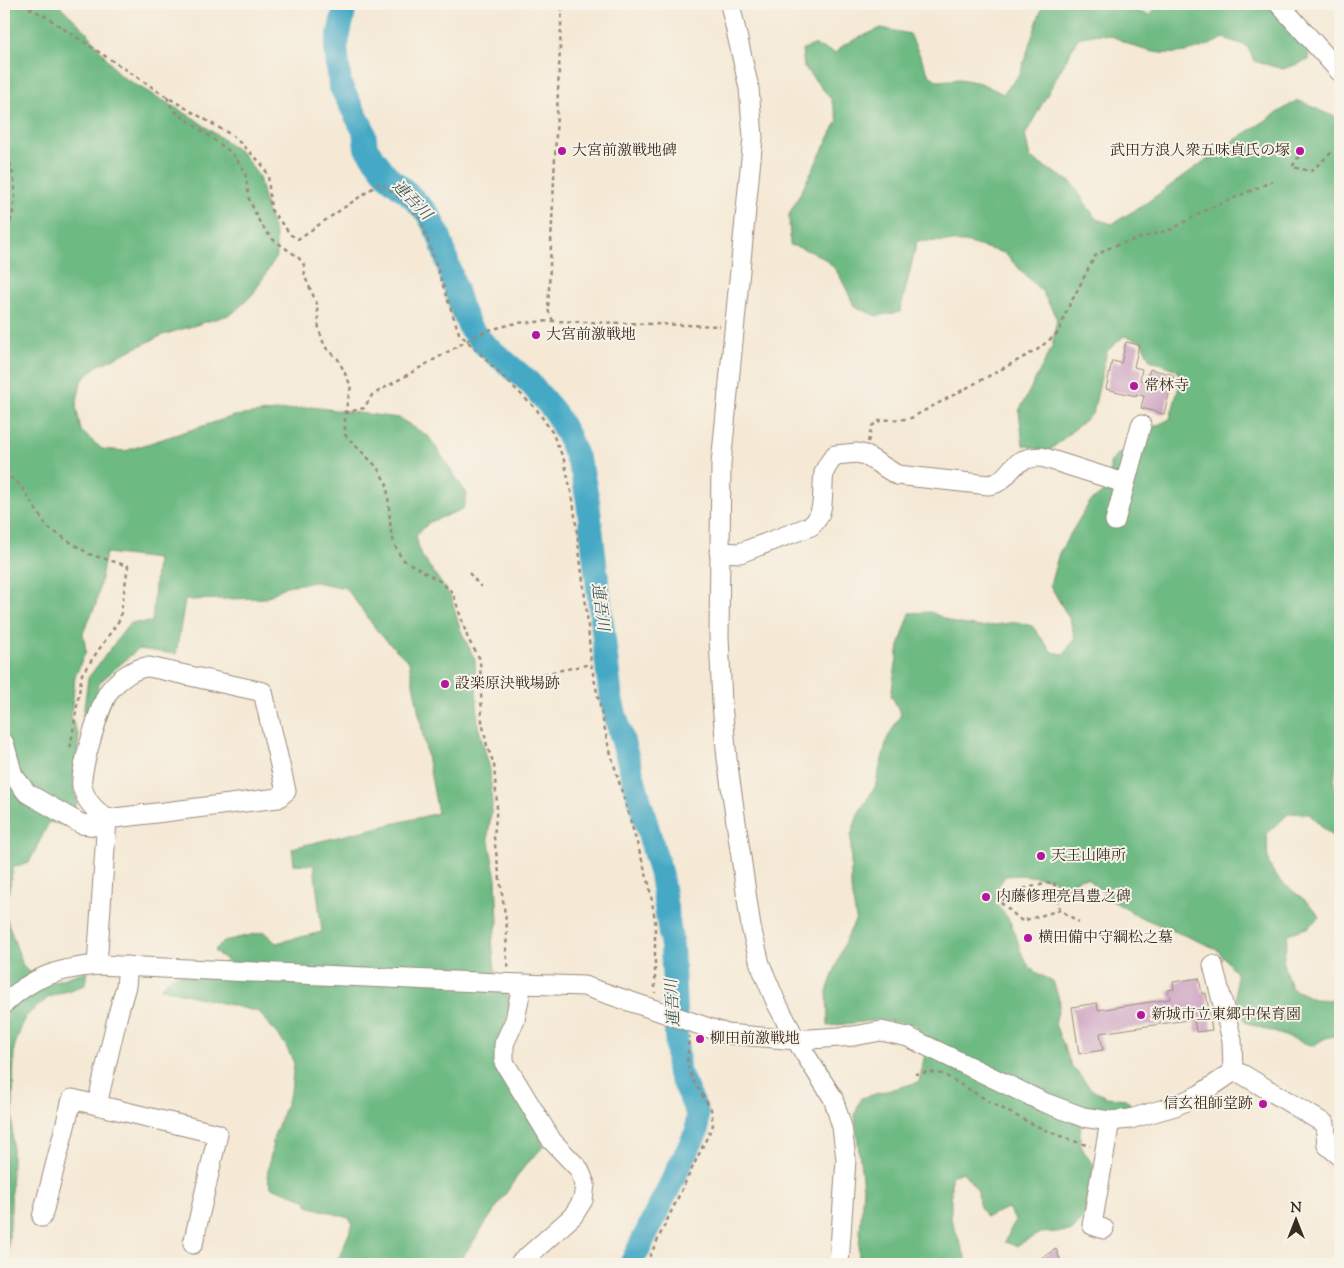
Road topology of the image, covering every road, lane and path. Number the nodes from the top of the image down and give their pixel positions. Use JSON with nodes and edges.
{"nodes":[{"id":1,"x":22,"y":4,"type":"edge"},
{"id":2,"x":562,"y":4,"type":"edge"},
{"id":3,"x":730,"y":4,"type":"edge"},
{"id":4,"x":1279,"y":4,"type":"edge"},
{"id":5,"x":1336,"y":60,"type":"edge"},
{"id":6,"x":167,"y":97,"type":"junction"},
{"id":7,"x":1340,"y":145,"type":"edge"},
{"id":8,"x":4,"y":148,"type":"edge"},
{"id":9,"x":1336,"y":150,"type":"junction"},
{"id":10,"x":1340,"y":154,"type":"edge"},
{"id":11,"x":1299,"y":156,"type":"dead end"},
{"id":12,"x":1273,"y":182,"type":"dead end"},
{"id":13,"x":4,"y":242,"type":"edge"},
{"id":14,"x":553,"y":321,"type":"junction"},
{"id":15,"x":735,"y":327,"type":"junction"},
{"id":16,"x":466,"y":341,"type":"junction"},
{"id":17,"x":345,"y":413,"type":"junction"},
{"id":18,"x":1141,"y":426,"type":"dead end"},
{"id":19,"x":865,"y":455,"type":"junction"},
{"id":20,"x":4,"y":472,"type":"edge"},
{"id":21,"x":1124,"y":483,"type":"junction"},
{"id":22,"x":1115,"y":521,"type":"dead end"},
{"id":23,"x":719,"y":552,"type":"junction"},
{"id":24,"x":469,"y":572,"type":"dead end"},
{"id":25,"x":481,"y":587,"type":"dead end"},
{"id":26,"x":591,"y":664,"type":"junction"},
{"id":27,"x":528,"y":677,"type":"dead end"},
{"id":28,"x":4,"y":742,"type":"edge"},
{"id":29,"x":69,"y":759,"type":"dead end"},
{"id":30,"x":106,"y":823,"type":"junction"},
{"id":31,"x":1060,"y":910,"type":"junction"},
{"id":32,"x":1079,"y":922,"type":"dead end"},
{"id":33,"x":97,"y":965,"type":"junction"},
{"id":34,"x":1212,"y":965,"type":"dead end"},
{"id":35,"x":128,"y":966,"type":"junction"},
{"id":36,"x":516,"y":984,"type":"junction"},
{"id":37,"x":4,"y":1004,"type":"edge"},
{"id":38,"x":654,"y":1010,"type":"junction"},
{"id":39,"x":692,"y":1023,"type":"junction"},
{"id":40,"x":796,"y":1040,"type":"junction"},
{"id":41,"x":1233,"y":1072,"type":"junction"},
{"id":42,"x":915,"y":1074,"type":"dead end"},
{"id":43,"x":97,"y":1105,"type":"junction"},
{"id":44,"x":1110,"y":1121,"type":"junction"},
{"id":45,"x":1334,"y":1127,"type":"edge"},
{"id":46,"x":1106,"y":1151,"type":"junction"},
{"id":47,"x":1340,"y":1156,"type":"edge"},
{"id":48,"x":42,"y":1217,"type":"dead end"},
{"id":49,"x":1104,"y":1229,"type":"dead end"},
{"id":50,"x":193,"y":1244,"type":"dead end"},
{"id":51,"x":520,"y":1264,"type":"edge"},
{"id":52,"x":646,"y":1264,"type":"edge"},
{"id":53,"x":839,"y":1264,"type":"edge"}],
"edges":[{"from":1,"to":6,"type":"path"},
{"from":2,"to":14,"type":"path"},
{"from":3,"to":15,"type":"street"},
{"from":4,"to":5,"type":"street"},
{"from":6,"to":16,"type":"path"},
{"from":6,"to":17,"type":"path"},
{"from":7,"to":9,"type":"path"},
{"from":8,"to":13,"type":"path"},
{"from":9,"to":10,"type":"path"},
{"from":9,"to":11,"type":"path"},
{"from":12,"to":19,"type":"path"},
{"from":14,"to":15,"type":"path"},
{"from":14,"to":16,"type":"path"},
{"from":15,"to":23,"type":"street"},
{"from":16,"to":17,"type":"path"},
{"from":16,"to":26,"type":"path"},
{"from":17,"to":36,"type":"path"},
{"from":18,"to":21,"type":"street"},
{"from":19,"to":21,"type":"street"},
{"from":19,"to":23,"type":"street"},
{"from":20,"to":29,"type":"path"},
{"from":21,"to":22,"type":"street"},
{"from":23,"to":40,"type":"street"},
{"from":24,"to":25,"type":"path"},
{"from":26,"to":27,"type":"path"},
{"from":26,"to":38,"type":"path"},
{"from":28,"to":30,"type":"street"},
{"from":30,"to":30,"type":"street"},
{"from":30,"to":33,"type":"street"},
{"from":31,"to":31,"type":"path"},
{"from":31,"to":32,"type":"path"},
{"from":33,"to":35,"type":"street"},
{"from":33,"to":37,"type":"street"},
{"from":34,"to":41,"type":"street"},
{"from":35,"to":36,"type":"street"},
{"from":35,"to":43,"type":"street"},
{"from":36,"to":38,"type":"street"},
{"from":36,"to":51,"type":"street"},
{"from":38,"to":39,"type":"street"},
{"from":39,"to":40,"type":"street"},
{"from":39,"to":52,"type":"path"},
{"from":40,"to":44,"type":"street"},
{"from":40,"to":53,"type":"street"},
{"from":41,"to":44,"type":"street"},
{"from":41,"to":45,"type":"street"},
{"from":42,"to":46,"type":"path"},
{"from":43,"to":48,"type":"street"},
{"from":43,"to":50,"type":"street"},
{"from":44,"to":46,"type":"street"},
{"from":45,"to":47,"type":"street"},
{"from":46,"to":49,"type":"street"}]}
